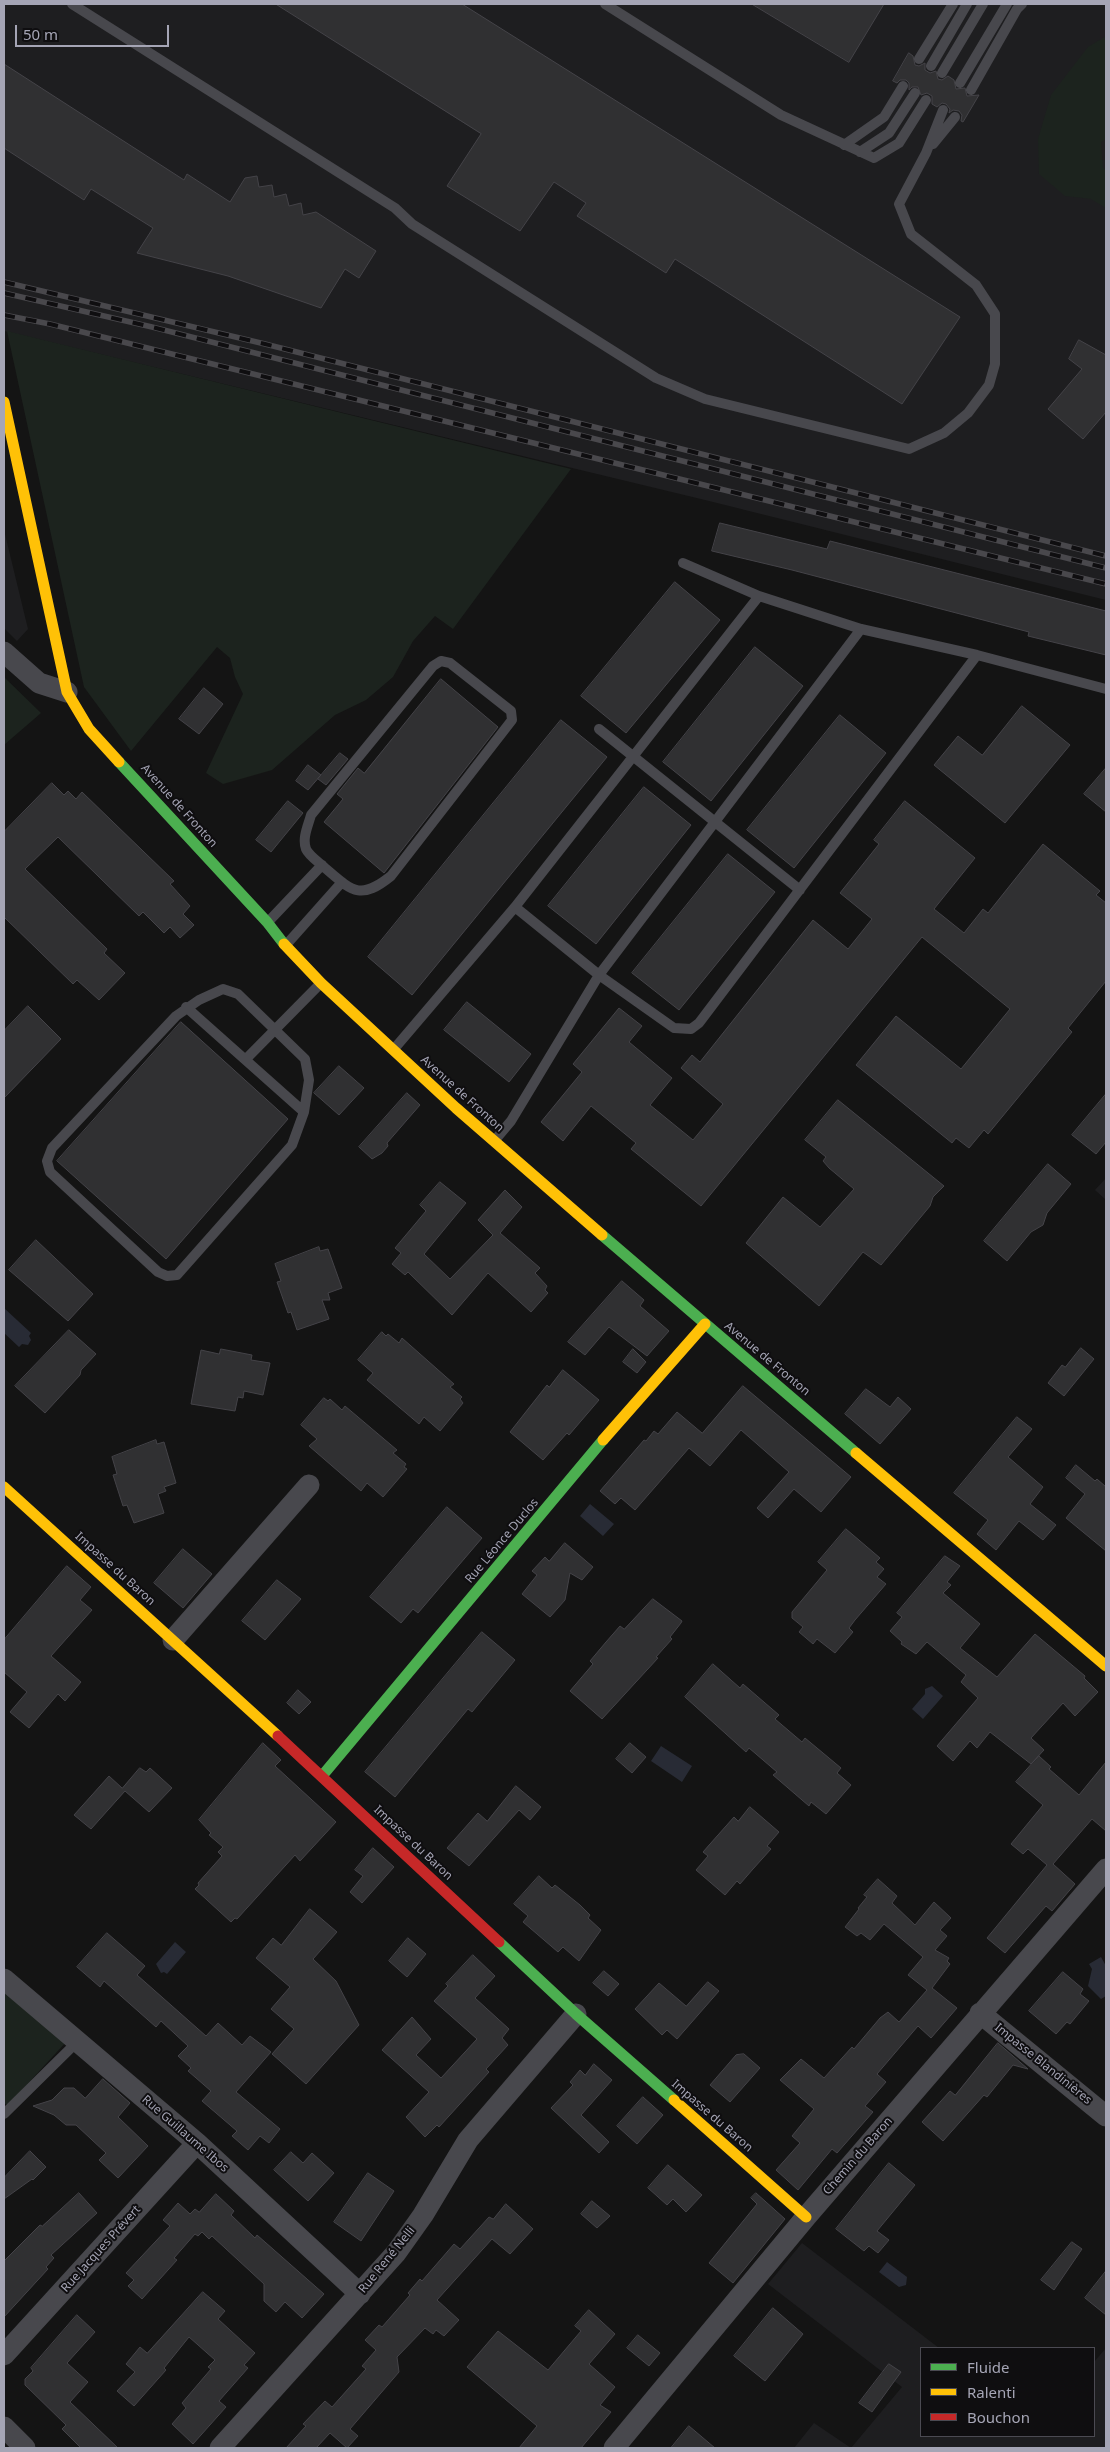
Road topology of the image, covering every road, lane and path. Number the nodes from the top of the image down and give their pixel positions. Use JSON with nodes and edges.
{"nodes":[{"id":1,"x":72,"y":4,"type":"edge"},
{"id":2,"x":605,"y":4,"type":"edge"},
{"id":3,"x":953,"y":4,"type":"edge"},
{"id":4,"x":967,"y":4,"type":"edge"},
{"id":5,"x":983,"y":4,"type":"edge"},
{"id":6,"x":1007,"y":4,"type":"edge"},
{"id":7,"x":1022,"y":4,"type":"edge"},
{"id":8,"x":919,"y":59,"type":"dead end"},
{"id":9,"x":930,"y":66,"type":"dead end"},
{"id":10,"x":942,"y":73,"type":"dead end"},
{"id":11,"x":960,"y":83,"type":"dead end"},
{"id":12,"x":903,"y":86,"type":"dead end"},
{"id":13,"x":971,"y":90,"type":"dead end"},
{"id":14,"x":915,"y":93,"type":"dead end"},
{"id":15,"x":926,"y":100,"type":"dead end"},
{"id":16,"x":943,"y":110,"type":"dead end"},
{"id":17,"x":955,"y":117,"type":"dead end"},
{"id":18,"x":844,"y":145,"type":"junction"},
{"id":19,"x":860,"y":152,"type":"junction"},
{"id":20,"x":926,"y":153,"type":"junction"},
{"id":21,"x":4,"y":402,"type":"edge"},
{"id":22,"x":683,"y":563,"type":"dead end"},
{"id":23,"x":758,"y":596,"type":"junction"},
{"id":24,"x":861,"y":629,"type":"junction"},
{"id":25,"x":4,"y":652,"type":"edge"},
{"id":26,"x":977,"y":655,"type":"junction"},
{"id":27,"x":1106,"y":689,"type":"edge"},
{"id":28,"x":66,"y":692,"type":"junction"},
{"id":29,"x":599,"y":729,"type":"dead end"},
{"id":30,"x":633,"y":756,"type":"junction"},
{"id":31,"x":716,"y":822,"type":"junction"},
{"id":32,"x":322,"y":865,"type":"junction"},
{"id":33,"x":342,"y":882,"type":"junction"},
{"id":34,"x":800,"y":890,"type":"junction"},
{"id":35,"x":515,"y":907,"type":"junction"},
{"id":36,"x":267,"y":922,"type":"junction"},
{"id":37,"x":285,"y":946,"type":"junction"},
{"id":38,"x":600,"y":976,"type":"junction"},
{"id":39,"x":321,"y":983,"type":"junction"},
{"id":40,"x":186,"y":1007,"type":"junction"},
{"id":41,"x":275,"y":1031,"type":"junction"},
{"id":42,"x":393,"y":1050,"type":"junction"},
{"id":43,"x":246,"y":1059,"type":"junction"},
{"id":44,"x":304,"y":1112,"type":"junction"},
{"id":45,"x":494,"y":1142,"type":"junction"},
{"id":46,"x":705,"y":1324,"type":"junction"},
{"id":47,"x":308,"y":1486,"type":"dead end"},
{"id":48,"x":4,"y":1487,"type":"edge"},
{"id":49,"x":173,"y":1640,"type":"junction"},
{"id":50,"x":1106,"y":1666,"type":"edge"},
{"id":51,"x":322,"y":1776,"type":"junction"},
{"id":52,"x":1106,"y":1869,"type":"edge"},
{"id":53,"x":4,"y":1980,"type":"edge"},
{"id":54,"x":980,"y":2013,"type":"junction"},
{"id":55,"x":576,"y":2014,"type":"junction"},
{"id":56,"x":77,"y":2042,"type":"junction"},
{"id":57,"x":4,"y":2114,"type":"edge"},
{"id":58,"x":1106,"y":2116,"type":"edge"},
{"id":59,"x":197,"y":2143,"type":"junction"},
{"id":60,"x":806,"y":2217,"type":"junction"},
{"id":61,"x":360,"y":2294,"type":"junction"},
{"id":62,"x":4,"y":2355,"type":"edge"},
{"id":63,"x":4,"y":2427,"type":"edge"},
{"id":64,"x":25,"y":2448,"type":"edge"},
{"id":65,"x":220,"y":2448,"type":"edge"},
{"id":66,"x":614,"y":2448,"type":"edge"}],
"edges":[{"from":1,"to":20,"type":"lane"},
{"from":2,"to":18,"type":"lane"},
{"from":3,"to":8,"type":"lane"},
{"from":4,"to":9,"type":"lane"},
{"from":5,"to":10,"type":"lane"},
{"from":6,"to":11,"type":"lane"},
{"from":7,"to":13,"type":"lane"},
{"from":12,"to":18,"type":"lane"},
{"from":14,"to":19,"type":"lane"},
{"from":15,"to":19,"type":"lane"},
{"from":16,"to":20,"type":"lane"},
{"from":17,"to":20,"type":"lane"},
{"from":18,"to":19,"type":"lane"},
{"from":21,"to":28,"type":"street","name":"Avenue de Fronton"},
{"from":22,"to":23,"type":"lane"},
{"from":23,"to":24,"type":"lane"},
{"from":23,"to":30,"type":"lane"},
{"from":24,"to":26,"type":"lane"},
{"from":24,"to":31,"type":"lane"},
{"from":25,"to":28,"type":"street"},
{"from":26,"to":27,"type":"lane"},
{"from":26,"to":34,"type":"lane"},
{"from":28,"to":36,"type":"street","name":"Avenue de Fronton"},
{"from":29,"to":30,"type":"lane"},
{"from":30,"to":31,"type":"lane"},
{"from":30,"to":35,"type":"lane"},
{"from":31,"to":34,"type":"lane"},
{"from":31,"to":38,"type":"lane"},
{"from":32,"to":33,"type":"lane"},
{"from":32,"to":33,"type":"lane"},
{"from":32,"to":36,"type":"lane"},
{"from":33,"to":37,"type":"lane"},
{"from":34,"to":38,"type":"lane"},
{"from":35,"to":38,"type":"lane"},
{"from":35,"to":42,"type":"lane"},
{"from":36,"to":37,"type":"street","name":"Avenue de Fronton"},
{"from":37,"to":39,"type":"street","name":"Avenue de Fronton"},
{"from":38,"to":45,"type":"lane"},
{"from":39,"to":41,"type":"lane"},
{"from":39,"to":42,"type":"street","name":"Avenue de Fronton"},
{"from":40,"to":41,"type":"lane"},
{"from":40,"to":43,"type":"lane"},
{"from":40,"to":44,"type":"lane"},
{"from":41,"to":43,"type":"lane"},
{"from":41,"to":44,"type":"lane"},
{"from":42,"to":45,"type":"street","name":"Avenue de Fronton"},
{"from":43,"to":44,"type":"lane"},
{"from":45,"to":46,"type":"street","name":"Avenue de Fronton"},
{"from":46,"to":50,"type":"street","name":"Avenue de Fronton"},
{"from":46,"to":51,"type":"street","name":"Rue Léonce Duclos"},
{"from":47,"to":49,"type":"street"},
{"from":48,"to":49,"type":"street","name":"Impasse du Baron"},
{"from":49,"to":51,"type":"street","name":"Impasse du Baron"},
{"from":51,"to":55,"type":"street","name":"Impasse du Baron"},
{"from":52,"to":54,"type":"street","name":"Chemin du Baron"},
{"from":53,"to":56,"type":"street","name":"Rue Guillaume Ibos"},
{"from":54,"to":58,"type":"street","name":"Impasse Blandinières"},
{"from":54,"to":60,"type":"street","name":"Chemin du Baron"},
{"from":55,"to":60,"type":"street","name":"Impasse du Baron"},
{"from":55,"to":61,"type":"street","name":"Rue René Nelli"},
{"from":56,"to":57,"type":"lane"},
{"from":56,"to":59,"type":"street","name":"Rue Guillaume Ibos"},
{"from":59,"to":61,"type":"street","name":"Rue Guillaume Ibos"},
{"from":59,"to":62,"type":"street","name":"Rue Jacques Prévert"},
{"from":60,"to":66,"type":"street","name":"Chemin du Baron"},
{"from":61,"to":65,"type":"street","name":"Rue René Nelli"},
{"from":63,"to":64,"type":"street"}]}
